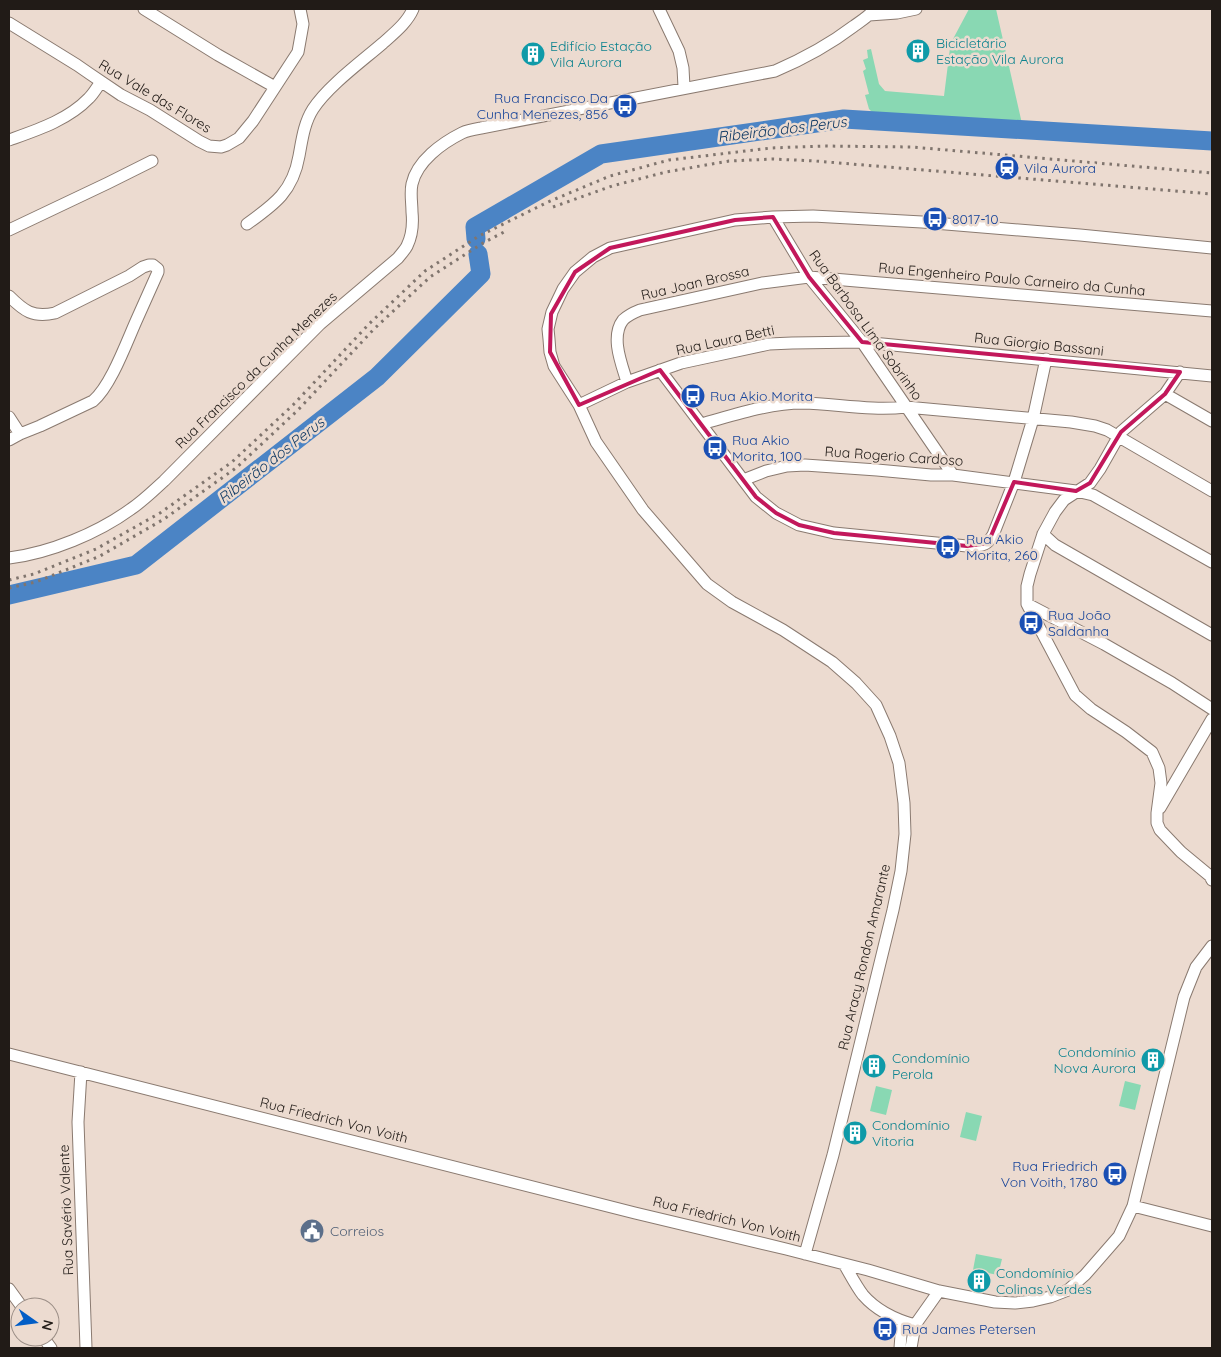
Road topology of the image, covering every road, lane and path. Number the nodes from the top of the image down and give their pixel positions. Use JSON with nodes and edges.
{"nodes":[{"id":1,"x":144,"y":9,"type":"edge"},
{"id":2,"x":300,"y":9,"type":"edge"},
{"id":3,"x":413,"y":9,"type":"edge"},
{"id":4,"x":658,"y":9,"type":"edge"},
{"id":5,"x":859,"y":9,"type":"edge"},
{"id":6,"x":916,"y":9,"type":"edge"},
{"id":7,"x":869,"y":15,"type":"edge"},
{"id":8,"x":9,"y":23,"type":"edge"},
{"id":9,"x":101,"y":82,"type":"junction"},
{"id":10,"x":275,"y":87,"type":"junction"},
{"id":11,"x":684,"y":88,"type":"junction"},
{"id":12,"x":9,"y":140,"type":"edge"},
{"id":13,"x":152,"y":161,"type":"dead end"},
{"id":14,"x":773,"y":217,"type":"junction"},
{"id":15,"x":247,"y":224,"type":"dead end"},
{"id":16,"x":9,"y":230,"type":"edge"},
{"id":17,"x":1212,"y":248,"type":"edge"},
{"id":18,"x":809,"y":277,"type":"junction"},
{"id":19,"x":9,"y":296,"type":"edge"},
{"id":20,"x":1212,"y":311,"type":"edge"},
{"id":21,"x":862,"y":342,"type":"junction"},
{"id":22,"x":1046,"y":359,"type":"junction"},
{"id":23,"x":660,"y":370,"type":"junction"},
{"id":24,"x":1180,"y":372,"type":"junction"},
{"id":25,"x":1212,"y":376,"type":"edge"},
{"id":26,"x":627,"y":382,"type":"junction"},
{"id":27,"x":1165,"y":394,"type":"junction"},
{"id":28,"x":579,"y":405,"type":"junction"},
{"id":29,"x":906,"y":407,"type":"junction"},
{"id":30,"x":9,"y":417,"type":"edge"},
{"id":31,"x":1033,"y":419,"type":"junction"},
{"id":32,"x":1212,"y":422,"type":"edge"},
{"id":33,"x":701,"y":424,"type":"junction"},
{"id":34,"x":20,"y":434,"type":"junction"},
{"id":35,"x":1118,"y":436,"type":"junction"},
{"id":36,"x":9,"y":440,"type":"edge"},
{"id":37,"x":953,"y":475,"type":"junction"},
{"id":38,"x":743,"y":480,"type":"junction"},
{"id":39,"x":1014,"y":482,"type":"junction"},
{"id":40,"x":1076,"y":491,"type":"junction"},
{"id":41,"x":1212,"y":491,"type":"edge"},
{"id":42,"x":1043,"y":534,"type":"junction"},
{"id":43,"x":9,"y":558,"type":"edge"},
{"id":44,"x":1212,"y":562,"type":"edge"},
{"id":45,"x":1027,"y":604,"type":"junction"},
{"id":46,"x":1212,"y":635,"type":"edge"},
{"id":47,"x":1212,"y":709,"type":"edge"},
{"id":48,"x":1212,"y":719,"type":"edge"},
{"id":49,"x":1157,"y":814,"type":"junction"},
{"id":50,"x":1212,"y":880,"type":"edge"},
{"id":51,"x":1212,"y":945,"type":"edge"},
{"id":52,"x":9,"y":1054,"type":"edge"},
{"id":53,"x":81,"y":1072,"type":"junction"},
{"id":54,"x":1133,"y":1206,"type":"junction"},
{"id":55,"x":1212,"y":1226,"type":"edge"},
{"id":56,"x":805,"y":1254,"type":"junction"},
{"id":57,"x":844,"y":1264,"type":"junction"},
{"id":58,"x":939,"y":1290,"type":"junction"},
{"id":59,"x":902,"y":1322,"type":"junction"},
{"id":60,"x":915,"y":1325,"type":"junction"},
{"id":61,"x":86,"y":1348,"type":"edge"},
{"id":62,"x":900,"y":1348,"type":"edge"},
{"id":63,"x":911,"y":1348,"type":"edge"}],
"edges":[{"from":1,"to":10,"type":"street"},
{"from":2,"to":10,"type":"street","name":"Rua Vale das Flores"},
{"from":3,"to":15,"type":"street"},
{"from":4,"to":11,"type":"street"},
{"from":5,"to":7,"type":"street"},
{"from":6,"to":7,"type":"street"},
{"from":7,"to":11,"type":"street","name":"Rua Francisco da Cunha Menezes"},
{"from":8,"to":9,"type":"street","name":"Rua Vale das Flores"},
{"from":9,"to":10,"type":"street","name":"Rua Vale das Flores"},
{"from":9,"to":12,"type":"street"},
{"from":11,"to":43,"type":"street","name":"Rua Francisco da Cunha Menezes"},
{"from":13,"to":16,"type":"street"},
{"from":14,"to":17,"type":"street","name":"Rua Aracy Rondon Amarante"},
{"from":14,"to":18,"type":"street","name":"Rua Barbosa Lima Sobrinho"},
{"from":14,"to":28,"type":"street","name":"Rua Aracy Rondon Amarante"},
{"from":18,"to":20,"type":"street","name":"Rua Engenheiro Paulo Carneiro da Cunha"},
{"from":18,"to":21,"type":"street","name":"Rua Barbosa Lima Sobrinho"},
{"from":18,"to":26,"type":"street","name":"Rua Joan Brossa"},
{"from":19,"to":34,"type":"street"},
{"from":21,"to":22,"type":"street","name":"Rua Giorgio Bassani"},
{"from":21,"to":23,"type":"street","name":"Rua Laura Betti"},
{"from":21,"to":29,"type":"street","name":"Rua Barbosa Lima Sobrinho"},
{"from":22,"to":24,"type":"street","name":"Rua Giorgio Bassani"},
{"from":22,"to":31,"type":"street"},
{"from":23,"to":26,"type":"street","name":"Rua Laura Betti"},
{"from":23,"to":33,"type":"street"},
{"from":24,"to":25,"type":"street","name":"Rua Giorgio Bassani"},
{"from":24,"to":27,"type":"street"},
{"from":26,"to":28,"type":"street"},
{"from":27,"to":32,"type":"street"},
{"from":27,"to":35,"type":"street"},
{"from":28,"to":56,"type":"street","name":"Rua Aracy Rondon Amarante"},
{"from":29,"to":31,"type":"street"},
{"from":29,"to":33,"type":"street"},
{"from":29,"to":37,"type":"street","name":"Rua Barbosa Lima Sobrinho"},
{"from":30,"to":34,"type":"street"},
{"from":31,"to":35,"type":"street"},
{"from":31,"to":39,"type":"street"},
{"from":33,"to":38,"type":"street"},
{"from":34,"to":36,"type":"street"},
{"from":35,"to":40,"type":"street"},
{"from":35,"to":41,"type":"street"},
{"from":37,"to":38,"type":"street","name":"Rua Rogerio Cardoso"},
{"from":37,"to":39,"type":"street","name":"Rua Rogerio Cardoso"},
{"from":38,"to":39,"type":"street"},
{"from":39,"to":40,"type":"street","name":"Rua Rogerio Cardoso"},
{"from":40,"to":42,"type":"street"},
{"from":40,"to":44,"type":"street","name":"Rua Rogerio Cardoso"},
{"from":42,"to":45,"type":"street"},
{"from":42,"to":46,"type":"street"},
{"from":45,"to":47,"type":"street"},
{"from":45,"to":49,"type":"street"},
{"from":48,"to":49,"type":"street"},
{"from":49,"to":50,"type":"street"},
{"from":51,"to":54,"type":"street","name":"Rua Friedrich Von Voith"},
{"from":52,"to":53,"type":"street","name":"Rua Friedrich Von Voith"},
{"from":53,"to":56,"type":"street","name":"Rua Friedrich Von Voith"},
{"from":53,"to":61,"type":"street","name":"Rua Savério Valente"},
{"from":54,"to":55,"type":"street"},
{"from":54,"to":58,"type":"street","name":"Rua Friedrich Von Voith"},
{"from":56,"to":57,"type":"street","name":"Rua Friedrich Von Voith"},
{"from":57,"to":58,"type":"street","name":"Rua Friedrich Von Voith"},
{"from":57,"to":59,"type":"street"},
{"from":58,"to":60,"type":"street"},
{"from":59,"to":60,"type":"street"},
{"from":59,"to":62,"type":"street"},
{"from":60,"to":63,"type":"street"}]}
